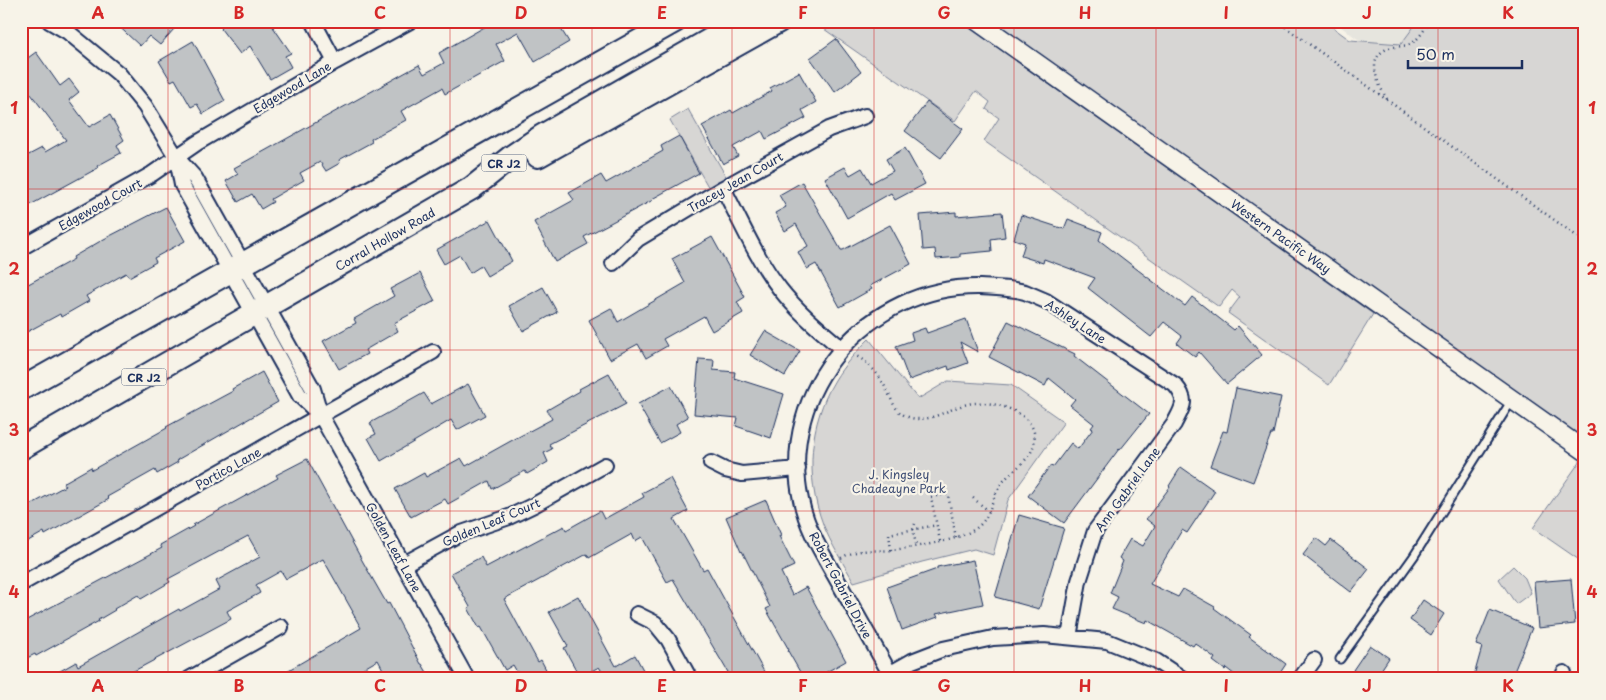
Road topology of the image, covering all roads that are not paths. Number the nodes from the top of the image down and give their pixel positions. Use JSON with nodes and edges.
{"nodes":[{"id":1,"x":49,"y":21,"type":"edge"},
{"id":2,"x":313,"y":21,"type":"edge"},
{"id":3,"x":410,"y":21,"type":"edge"},
{"id":4,"x":675,"y":21,"type":"edge"},
{"id":5,"x":743,"y":21,"type":"edge"},
{"id":6,"x":778,"y":21,"type":"edge"},
{"id":7,"x":977,"y":21,"type":"edge"},
{"id":8,"x":335,"y":62,"type":"junction"},
{"id":9,"x":866,"y":116,"type":"dead end"},
{"id":10,"x":177,"y":158,"type":"junction"},
{"id":11,"x":472,"y":188,"type":"junction"},
{"id":12,"x":723,"y":188,"type":"junction"},
{"id":13,"x":21,"y":248,"type":"edge"},
{"id":14,"x":613,"y":263,"type":"dead end"},
{"id":15,"x":237,"y":268,"type":"junction"},
{"id":16,"x":261,"y":310,"type":"junction"},
{"id":17,"x":841,"y":348,"type":"junction"},
{"id":18,"x":433,"y":352,"type":"dead end"},
{"id":19,"x":21,"y":390,"type":"edge"},
{"id":20,"x":1513,"y":400,"type":"junction"},
{"id":21,"x":1184,"y":405,"type":"joint"},
{"id":22,"x":321,"y":416,"type":"junction"},
{"id":23,"x":21,"y":448,"type":"edge"},
{"id":24,"x":1585,"y":451,"type":"edge"},
{"id":25,"x":711,"y":463,"type":"dead end"},
{"id":26,"x":605,"y":466,"type":"dead end"},
{"id":27,"x":798,"y":469,"type":"junction"},
{"id":28,"x":404,"y":564,"type":"junction"},
{"id":29,"x":21,"y":584,"type":"edge"},
{"id":30,"x":637,"y":614,"type":"dead end"},
{"id":31,"x":281,"y":627,"type":"dead end"},
{"id":32,"x":1069,"y":637,"type":"junction"},
{"id":33,"x":1340,"y":659,"type":"dead end"},
{"id":34,"x":1314,"y":660,"type":"dead end"},
{"id":35,"x":888,"y":677,"type":"edge"},
{"id":36,"x":188,"y":679,"type":"edge"},
{"id":37,"x":467,"y":679,"type":"edge"},
{"id":38,"x":690,"y":679,"type":"edge"},
{"id":39,"x":1182,"y":679,"type":"edge"},
{"id":40,"x":1300,"y":679,"type":"edge"}],
"edges":[{"from":1,"to":10,"type":"street","name":"Golden Leaf Lane"},
{"from":2,"to":8,"type":"street"},
{"from":3,"to":8,"type":"street","name":"Edgewood Lane"},
{"from":4,"to":15,"type":"main road"},
{"from":5,"to":11,"type":"main road","name":"Corral Hollow Road","number":"CR J2"},
{"from":6,"to":11,"type":"main road"},
{"from":7,"to":20,"type":"street","name":"Western Pacific Way"},
{"from":8,"to":10,"type":"street","name":"Edgewood Lane"},
{"from":9,"to":12,"type":"street","name":"Tracey Jean Court"},
{"from":10,"to":13,"type":"street","name":"Edgewood Court"},
{"from":10,"to":15,"type":"street","name":"Golden Leaf Lane"},
{"from":11,"to":16,"type":"main road","name":"Corral Hollow Road","number":"CR J2"},
{"from":12,"to":14,"type":"street","name":"Tracey Jean Court"},
{"from":12,"to":17,"type":"street"},
{"from":15,"to":16,"type":"street","name":"Golden Leaf Lane"},
{"from":15,"to":19,"type":"main road"},
{"from":16,"to":22,"type":"street","name":"Golden Leaf Lane"},
{"from":16,"to":23,"type":"main road","name":"Corral Hollow Road","number":"CR J2"},
{"from":17,"to":21,"type":"street","name":"Ashley Lane"},
{"from":17,"to":27,"type":"street","name":"Robert Gabriel Drive"},
{"from":18,"to":22,"type":"street","name":"Portico Lane"},
{"from":20,"to":24,"type":"street","name":"Western Pacific Way"},
{"from":20,"to":33,"type":"lane"},
{"from":21,"to":32,"type":"street","name":"Ann Gabriel Lane"},
{"from":22,"to":28,"type":"street","name":"Golden Leaf Lane"},
{"from":22,"to":29,"type":"street","name":"Portico Lane"},
{"from":25,"to":27,"type":"street"},
{"from":26,"to":28,"type":"street","name":"Golden Leaf Court"},
{"from":27,"to":35,"type":"street","name":"Robert Gabriel Drive"},
{"from":28,"to":37,"type":"street","name":"Golden Leaf Lane"},
{"from":30,"to":38,"type":"street"},
{"from":31,"to":36,"type":"street"},
{"from":32,"to":35,"type":"street"},
{"from":32,"to":39,"type":"street"},
{"from":34,"to":40,"type":"street"}]}
